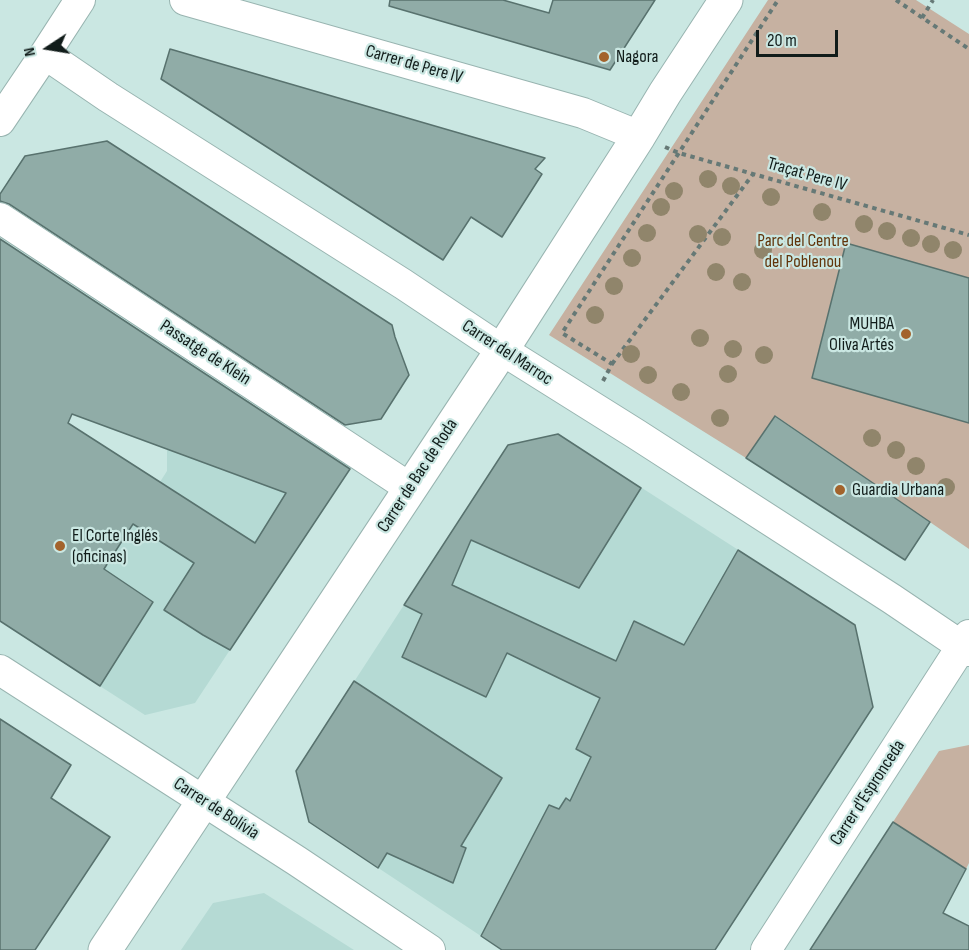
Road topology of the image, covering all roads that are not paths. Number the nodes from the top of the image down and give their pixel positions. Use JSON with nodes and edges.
{"nodes":[{"id":1,"x":80,"y":0,"type":"edge"},
{"id":2,"x":185,"y":0,"type":"edge"},
{"id":3,"x":726,"y":0,"type":"edge"},
{"id":4,"x":45,"y":54,"type":"junction"},
{"id":5,"x":0,"y":120,"type":"edge"},
{"id":6,"x":639,"y":136,"type":"junction"},
{"id":7,"x":0,"y":218,"type":"edge"},
{"id":8,"x":502,"y":350,"type":"junction"},
{"id":9,"x":410,"y":488,"type":"junction"},
{"id":10,"x":967,"y":644,"type":"edge"},
{"id":11,"x":0,"y":670,"type":"edge"},
{"id":12,"x":204,"y":802,"type":"junction"},
{"id":13,"x":105,"y":950,"type":"edge"},
{"id":14,"x":430,"y":950,"type":"edge"},
{"id":15,"x":766,"y":950,"type":"edge"}],
"edges":[{"from":1,"to":4,"type":"street"},
{"from":2,"to":6,"type":"street","name":"Carrer de Pere IV"},
{"from":3,"to":6,"type":"main road","name":"Carrer de Bac de Roda"},
{"from":4,"to":5,"type":"street"},
{"from":4,"to":8,"type":"street","name":"Carrer del Marroc"},
{"from":6,"to":8,"type":"main road","name":"Carrer de Bac de Roda"},
{"from":7,"to":9,"type":"street","name":"Passatge de Klein"},
{"from":8,"to":9,"type":"main road","name":"Carrer de Bac de Roda"},
{"from":8,"to":10,"type":"street","name":"Carrer del Marroc"},
{"from":9,"to":12,"type":"main road","name":"Carrer de Bac de Roda"},
{"from":10,"to":15,"type":"street","name":"Carrer d'Espronceda"},
{"from":11,"to":12,"type":"street","name":"Carrer de Bolívia"},
{"from":12,"to":13,"type":"main road","name":"Carrer de Bac de Roda"},
{"from":12,"to":14,"type":"street","name":"Carrer de Bolívia"}]}
